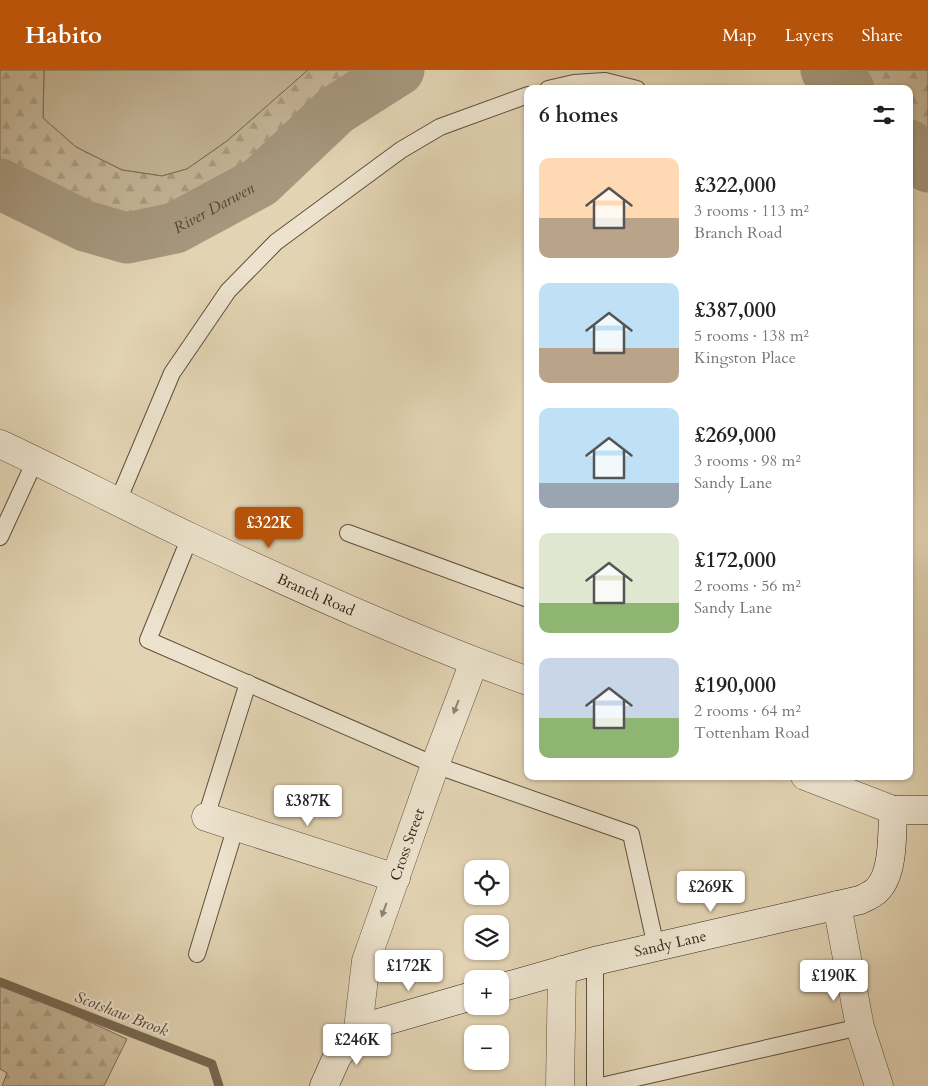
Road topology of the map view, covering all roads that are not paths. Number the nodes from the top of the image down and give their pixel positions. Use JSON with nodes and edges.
{"nodes":[{"id":1,"x":565,"y":85,"type":"edge"},
{"id":2,"x":621,"y":85,"type":"edge"},
{"id":3,"x":524,"y":96,"type":"edge"},
{"id":4,"x":0,"y":444,"type":"edge"},
{"id":5,"x":35,"y":460,"type":"junction"},
{"id":6,"x":118,"y":501,"type":"junction"},
{"id":7,"x":348,"y":533,"type":"dead end"},
{"id":8,"x":0,"y":537,"type":"edge"},
{"id":9,"x":190,"y":537,"type":"junction"},
{"id":10,"x":524,"y":598,"type":"edge"},
{"id":11,"x":474,"y":662,"type":"junction"},
{"id":12,"x":524,"y":680,"type":"edge"},
{"id":13,"x":248,"y":683,"type":"junction"},
{"id":14,"x":434,"y":765,"type":"junction"},
{"id":15,"x":815,"y":780,"type":"edge"},
{"id":16,"x":893,"y":810,"type":"junction"},
{"id":17,"x":928,"y":810,"type":"edge"},
{"id":18,"x":206,"y":817,"type":"joint"},
{"id":19,"x":236,"y":826,"type":"junction"},
{"id":20,"x":396,"y":878,"type":"junction"},
{"id":21,"x":837,"y":906,"type":"junction"},
{"id":22,"x":656,"y":947,"type":"junction"},
{"id":23,"x":197,"y":954,"type":"dead end"},
{"id":24,"x":595,"y":962,"type":"junction"},
{"id":25,"x":562,"y":970,"type":"junction"},
{"id":26,"x":509,"y":985,"type":"edge"},
{"id":27,"x":464,"y":998,"type":"edge"},
{"id":28,"x":860,"y":1028,"type":"junction"},
{"id":29,"x":358,"y":1029,"type":"junction"},
{"id":30,"x":324,"y":1086,"type":"edge"},
{"id":31,"x":560,"y":1086,"type":"edge"},
{"id":32,"x":595,"y":1086,"type":"edge"},
{"id":33,"x":601,"y":1086,"type":"edge"},
{"id":34,"x":879,"y":1086,"type":"edge"}],
"edges":[{"from":1,"to":2,"type":"lane"},
{"from":3,"to":6,"type":"lane"},
{"from":4,"to":5,"type":"street","name":"Branch Road"},
{"from":5,"to":6,"type":"street","name":"Branch Road"},
{"from":5,"to":8,"type":"lane"},
{"from":6,"to":9,"type":"street","name":"Branch Road"},
{"from":7,"to":10,"type":"lane"},
{"from":9,"to":11,"type":"street","name":"Branch Road"},
{"from":9,"to":13,"type":"lane"},
{"from":11,"to":12,"type":"street","name":"Branch Road"},
{"from":11,"to":14,"type":"street","name":"Cross Street","one_way":true},
{"from":13,"to":14,"type":"lane"},
{"from":13,"to":18,"type":"lane"},
{"from":14,"to":20,"type":"street","name":"Cross Street"},
{"from":14,"to":22,"type":"lane"},
{"from":15,"to":16,"type":"street"},
{"from":16,"to":17,"type":"street"},
{"from":16,"to":21,"type":"street","name":"Sandy Lane"},
{"from":18,"to":19,"type":"street"},
{"from":19,"to":20,"type":"street"},
{"from":19,"to":23,"type":"lane"},
{"from":20,"to":29,"type":"street","name":"Cross Street","one_way":true},
{"from":21,"to":22,"type":"street","name":"Sandy Lane"},
{"from":21,"to":28,"type":"street"},
{"from":22,"to":24,"type":"street","name":"Sandy Lane"},
{"from":24,"to":25,"type":"street","name":"Sandy Lane"},
{"from":24,"to":32,"type":"lane"},
{"from":25,"to":26,"type":"street","name":"Sandy Lane"},
{"from":25,"to":31,"type":"street"},
{"from":27,"to":29,"type":"street"},
{"from":28,"to":33,"type":"lane"},
{"from":28,"to":34,"type":"street"},
{"from":29,"to":30,"type":"street"}]}
